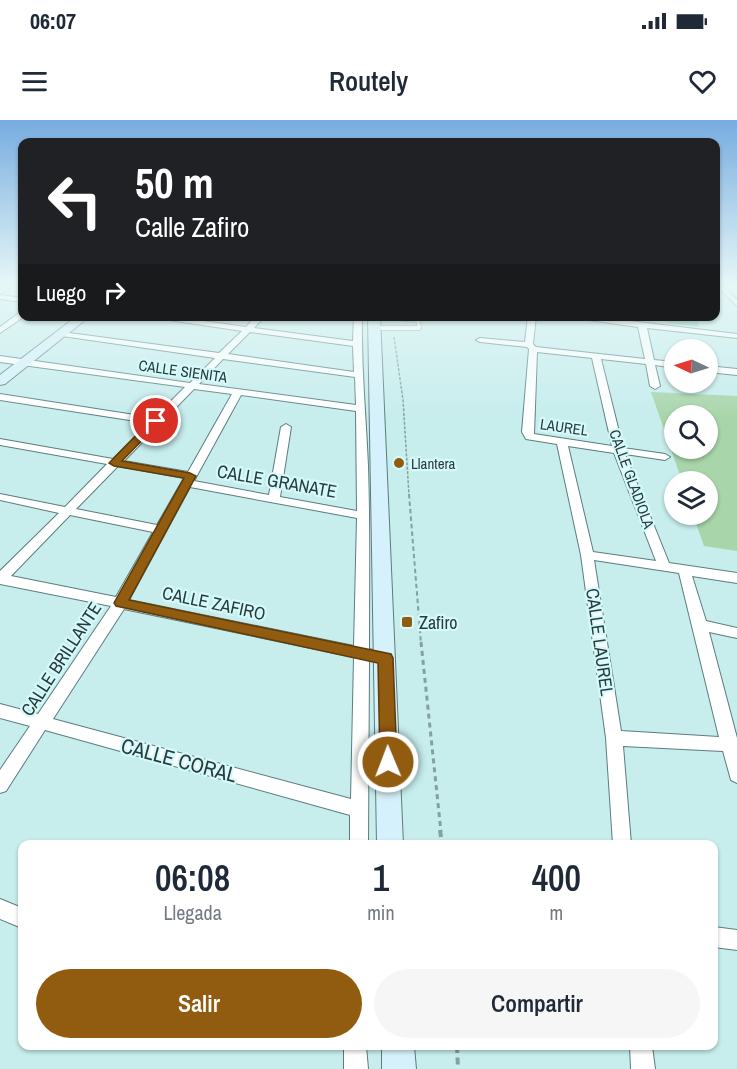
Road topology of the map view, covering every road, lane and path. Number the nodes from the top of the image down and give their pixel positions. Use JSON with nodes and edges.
{"nodes":[{"id":1,"x":68,"y":329,"type":"edge"},
{"id":2,"x":243,"y":329,"type":"edge"},
{"id":3,"x":358,"y":329,"type":"edge"},
{"id":4,"x":374,"y":329,"type":"edge"},
{"id":5,"x":379,"y":329,"type":"edge"},
{"id":6,"x":532,"y":329,"type":"edge"},
{"id":7,"x":643,"y":329,"type":"edge"},
{"id":8,"x":679,"y":329,"type":"edge"},
{"id":9,"x":248,"y":330,"type":"junction"},
{"id":10,"x":62,"y":334,"type":"junction"},
{"id":11,"x":737,"y":336,"type":"edge"},
{"id":12,"x":480,"y":340,"type":"dead end"},
{"id":13,"x":357,"y":344,"type":"junction"},
{"id":14,"x":531,"y":347,"type":"junction"},
{"id":15,"x":221,"y":356,"type":"junction"},
{"id":16,"x":366,"y":356,"type":"junction"},
{"id":17,"x":596,"y":357,"type":"junction"},
{"id":18,"x":0,"y":359,"type":"edge"},
{"id":19,"x":25,"y":363,"type":"junction"},
{"id":20,"x":649,"y":363,"type":"junction"},
{"id":21,"x":664,"y":364,"type":"edge"},
{"id":22,"x":718,"y":370,"type":"edge"},
{"id":23,"x":737,"y":372,"type":"edge"},
{"id":24,"x":360,"y":375,"type":"junction"},
{"id":25,"x":0,"y":381,"type":"edge"},
{"id":26,"x":655,"y":386,"type":"dead end"},
{"id":27,"x":190,"y":387,"type":"junction"},
{"id":28,"x":237,"y":394,"type":"junction"},
{"id":29,"x":0,"y":397,"type":"edge"},
{"id":30,"x":361,"y":409,"type":"junction"},
{"id":31,"x":156,"y":421,"type":"junction"},
{"id":32,"x":286,"y":428,"type":"dead end"},
{"id":33,"x":0,"y":442,"type":"edge"},
{"id":34,"x":562,"y":443,"type":"junction"},
{"id":35,"x":618,"y":450,"type":"junction"},
{"id":36,"x":664,"y":457,"type":"edge"},
{"id":37,"x":114,"y":463,"type":"junction"},
{"id":38,"x":188,"y":479,"type":"junction"},
{"id":39,"x":0,"y":497,"type":"edge"},
{"id":40,"x":274,"y":498,"type":"junction"},
{"id":41,"x":67,"y":511,"type":"junction"},
{"id":42,"x":361,"y":515,"type":"junction"},
{"id":43,"x":161,"y":530,"type":"junction"},
{"id":44,"x":588,"y":555,"type":"junction"},
{"id":45,"x":664,"y":566,"type":"junction"},
{"id":46,"x":684,"y":569,"type":"junction"},
{"id":47,"x":737,"y":578,"type":"edge"},
{"id":48,"x":0,"y":579,"type":"edge"},
{"id":49,"x":120,"y":603,"type":"junction"},
{"id":50,"x":700,"y":625,"type":"junction"},
{"id":51,"x":737,"y":633,"type":"edge"},
{"id":52,"x":362,"y":653,"type":"junction"},
{"id":53,"x":386,"y":658,"type":"junction"},
{"id":54,"x":0,"y":711,"type":"edge"},
{"id":55,"x":360,"y":717,"type":"junction"},
{"id":56,"x":387,"y":717,"type":"junction"},
{"id":57,"x":41,"y":723,"type":"junction"},
{"id":58,"x":614,"y":738,"type":"junction"},
{"id":59,"x":733,"y":745,"type":"edge"},
{"id":60,"x":737,"y":775,"type":"edge"},
{"id":61,"x":0,"y":785,"type":"edge"},
{"id":62,"x":358,"y":809,"type":"junction"},
{"id":63,"x":389,"y":814,"type":"junction"},
{"id":64,"x":359,"y":840,"type":"edge"},
{"id":65,"x":380,"y":840,"type":"edge"},
{"id":66,"x":390,"y":840,"type":"edge"},
{"id":67,"x":441,"y":840,"type":"edge"},
{"id":68,"x":622,"y":840,"type":"edge"},
{"id":69,"x":0,"y":909,"type":"edge"},
{"id":70,"x":18,"y":916,"type":"edge"},
{"id":71,"x":718,"y":938,"type":"edge"},
{"id":72,"x":737,"y":940,"type":"edge"},
{"id":73,"x":355,"y":1050,"type":"edge"},
{"id":74,"x":398,"y":1050,"type":"edge"},
{"id":75,"x":457,"y":1050,"type":"edge"},
{"id":76,"x":642,"y":1050,"type":"edge"},
{"id":77,"x":356,"y":1069,"type":"edge"},
{"id":78,"x":399,"y":1069,"type":"edge"},
{"id":79,"x":458,"y":1069,"type":"edge"},
{"id":80,"x":644,"y":1069,"type":"edge"}],
"edges":[{"from":1,"to":10,"type":"main road"},
{"from":2,"to":9,"type":"street"},
{"from":3,"to":13,"type":"street"},
{"from":4,"to":16,"type":"main road"},
{"from":5,"to":67,"type":"path"},
{"from":6,"to":14,"type":"street"},
{"from":7,"to":20,"type":"street"},
{"from":8,"to":11,"type":"street"},
{"from":9,"to":13,"type":"street"},
{"from":9,"to":15,"type":"street"},
{"from":10,"to":15,"type":"street"},
{"from":10,"to":19,"type":"main road"},
{"from":12,"to":14,"type":"street"},
{"from":13,"to":16,"type":"street"},
{"from":14,"to":17,"type":"street"},
{"from":14,"to":34,"type":"street","name":"LAUREL"},
{"from":15,"to":24,"type":"street"},
{"from":15,"to":27,"type":"street"},
{"from":16,"to":24,"type":"street"},
{"from":16,"to":53,"type":"main road"},
{"from":17,"to":20,"type":"street"},
{"from":17,"to":35,"type":"street","name":"CALLE GLADIOLA"},
{"from":18,"to":19,"type":"street","name":"CALLE SIENITA"},
{"from":19,"to":25,"type":"main road"},
{"from":19,"to":27,"type":"street","name":"CALLE SIENITA"},
{"from":20,"to":21,"type":"street"},
{"from":20,"to":26,"type":"street"},
{"from":22,"to":23,"type":"street"},
{"from":24,"to":30,"type":"street"},
{"from":27,"to":28,"type":"street","name":"CALLE SIENITA"},
{"from":27,"to":31,"type":"street"},
{"from":28,"to":30,"type":"street","name":"CALLE SIENITA"},
{"from":28,"to":38,"type":"street","name":"CALLE BRILLANTE"},
{"from":29,"to":31,"type":"street"},
{"from":30,"to":42,"type":"street"},
{"from":31,"to":37,"type":"street"},
{"from":32,"to":40,"type":"street"},
{"from":33,"to":37,"type":"street","name":"CALLE GRANATE"},
{"from":34,"to":35,"type":"street","name":"LAUREL"},
{"from":34,"to":44,"type":"street","name":"CALLE LAUREL"},
{"from":35,"to":36,"type":"street","name":"LAUREL"},
{"from":35,"to":45,"type":"street","name":"CALLE GLADIOLA"},
{"from":37,"to":38,"type":"street","name":"CALLE GRANATE"},
{"from":37,"to":41,"type":"street"},
{"from":38,"to":40,"type":"street","name":"CALLE GRANATE"},
{"from":38,"to":43,"type":"street","name":"CALLE BRILLANTE"},
{"from":39,"to":41,"type":"street"},
{"from":40,"to":42,"type":"street","name":"CALLE GRANATE"},
{"from":41,"to":43,"type":"street"},
{"from":41,"to":48,"type":"street"},
{"from":42,"to":52,"type":"street"},
{"from":43,"to":49,"type":"street","name":"CALLE BRILLANTE"},
{"from":44,"to":45,"type":"street"},
{"from":44,"to":58,"type":"street","name":"CALLE LAUREL"},
{"from":45,"to":46,"type":"street"},
{"from":46,"to":47,"type":"street"},
{"from":46,"to":50,"type":"street"},
{"from":48,"to":49,"type":"street","name":"CALLE ZAFIRO"},
{"from":49,"to":52,"type":"street","name":"CALLE ZAFIRO"},
{"from":49,"to":57,"type":"street","name":"CALLE BRILLANTE"},
{"from":50,"to":51,"type":"street"},
{"from":50,"to":59,"type":"street"},
{"from":52,"to":53,"type":"street","name":"CALLE ZAFIRO"},
{"from":52,"to":55,"type":"street"},
{"from":53,"to":56,"type":"main road"},
{"from":54,"to":57,"type":"street","name":"CALLE CORAL"},
{"from":55,"to":56,"type":"street"},
{"from":55,"to":62,"type":"street"},
{"from":56,"to":63,"type":"main road"},
{"from":57,"to":61,"type":"street","name":"CALLE BRILLANTE"},
{"from":57,"to":62,"type":"street","name":"CALLE CORAL"},
{"from":58,"to":59,"type":"street"},
{"from":58,"to":68,"type":"street","name":"CALLE LAUREL"},
{"from":59,"to":60,"type":"street"},
{"from":62,"to":64,"type":"street"},
{"from":63,"to":65,"type":"main road"},
{"from":63,"to":66,"type":"main road"},
{"from":69,"to":70,"type":"street"},
{"from":71,"to":72,"type":"street"},
{"from":73,"to":77,"type":"street"},
{"from":74,"to":78,"type":"main road"},
{"from":75,"to":79,"type":"path"},
{"from":76,"to":80,"type":"street"}]}
